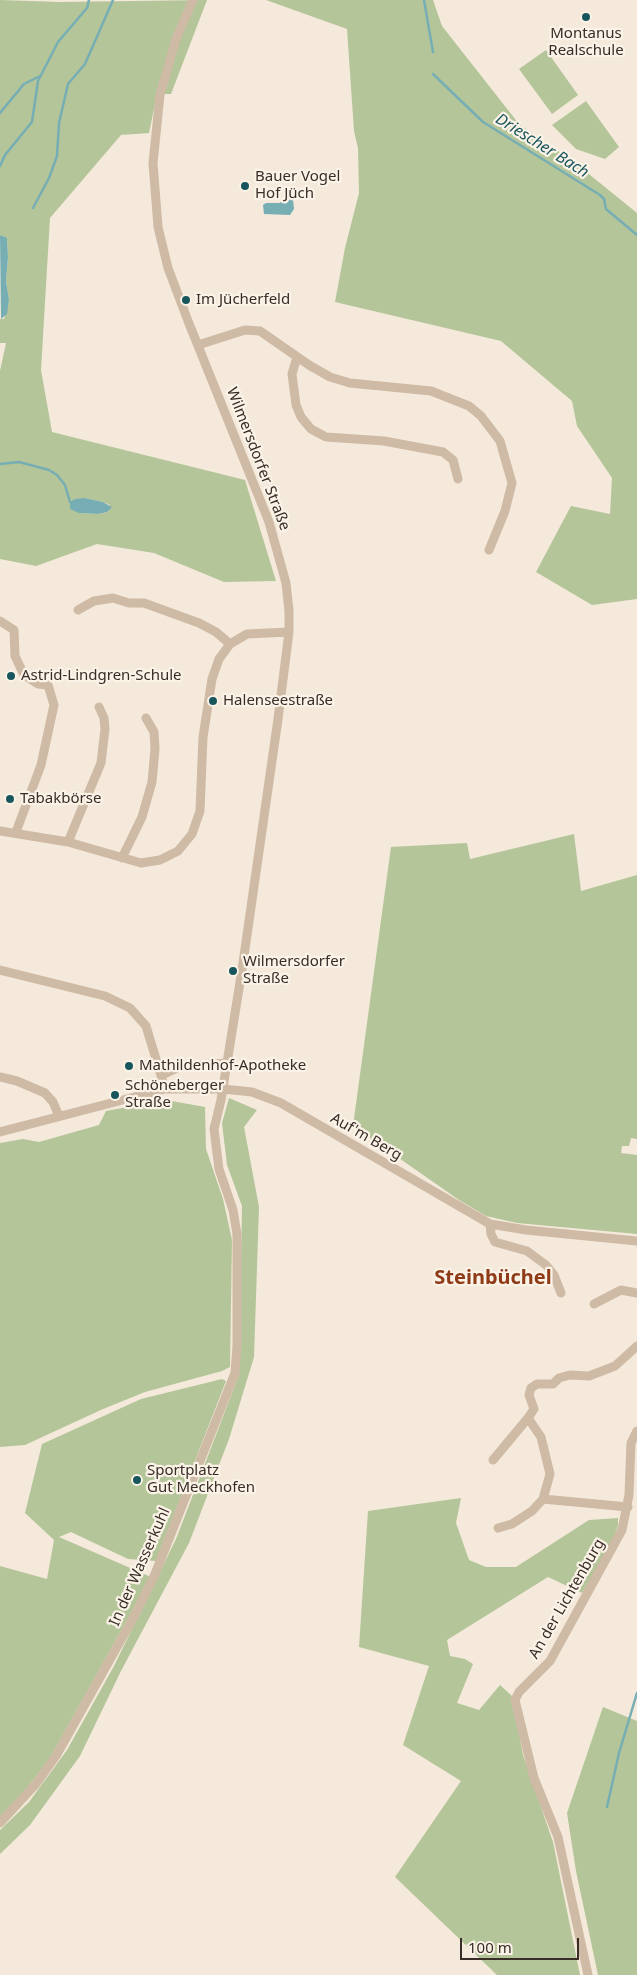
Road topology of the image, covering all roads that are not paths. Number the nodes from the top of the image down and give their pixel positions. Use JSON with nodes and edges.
{"nodes":[{"id":1,"x":193,"y":0,"type":"edge"},
{"id":2,"x":198,"y":345,"type":"junction"},
{"id":3,"x":297,"y":357,"type":"junction"},
{"id":4,"x":458,"y":478,"type":"dead end"},
{"id":5,"x":489,"y":550,"type":"dead end"},
{"id":6,"x":78,"y":610,"type":"dead end"},
{"id":7,"x":0,"y":621,"type":"edge"},
{"id":8,"x":289,"y":632,"type":"junction"},
{"id":9,"x":230,"y":644,"type":"junction"},
{"id":10,"x":99,"y":707,"type":"dead end"},
{"id":11,"x":146,"y":718,"type":"dead end"},
{"id":12,"x":0,"y":831,"type":"edge"},
{"id":13,"x":16,"y":832,"type":"junction"},
{"id":14,"x":68,"y":842,"type":"junction"},
{"id":15,"x":122,"y":858,"type":"junction"},
{"id":16,"x":0,"y":970,"type":"edge"},
{"id":17,"x":227,"y":1062,"type":"junction"},
{"id":18,"x":162,"y":1075,"type":"junction"},
{"id":19,"x":0,"y":1077,"type":"edge"},
{"id":20,"x":165,"y":1089,"type":"junction"},
{"id":21,"x":223,"y":1089,"type":"junction"},
{"id":22,"x":59,"y":1116,"type":"junction"},
{"id":23,"x":0,"y":1132,"type":"edge"},
{"id":24,"x":490,"y":1224,"type":"junction"},
{"id":25,"x":637,"y":1240,"type":"edge"},
{"id":26,"x":561,"y":1293,"type":"dead end"},
{"id":27,"x":637,"y":1293,"type":"edge"},
{"id":28,"x":594,"y":1304,"type":"dead end"},
{"id":29,"x":637,"y":1346,"type":"edge"},
{"id":30,"x":528,"y":1418,"type":"junction"},
{"id":31,"x":637,"y":1431,"type":"edge"},
{"id":32,"x":493,"y":1460,"type":"dead end"},
{"id":33,"x":633,"y":1496,"type":"edge"},
{"id":34,"x":543,"y":1500,"type":"junction"},
{"id":35,"x":628,"y":1507,"type":"junction"},
{"id":36,"x":498,"y":1528,"type":"dead end"},
{"id":37,"x":0,"y":1823,"type":"edge"},
{"id":38,"x":588,"y":1975,"type":"edge"}],
"edges":[{"from":1,"to":2,"type":"street","name":"Wilmersdorfer Straße"},
{"from":2,"to":3,"type":"street"},
{"from":2,"to":8,"type":"street","name":"Wilmersdorfer Straße"},
{"from":3,"to":4,"type":"street"},
{"from":3,"to":5,"type":"street"},
{"from":6,"to":9,"type":"street"},
{"from":7,"to":13,"type":"street"},
{"from":8,"to":9,"type":"street"},
{"from":8,"to":17,"type":"street","name":"Wilmersdorfer Straße"},
{"from":9,"to":15,"type":"street"},
{"from":10,"to":14,"type":"street"},
{"from":11,"to":15,"type":"street"},
{"from":12,"to":13,"type":"street"},
{"from":13,"to":14,"type":"street"},
{"from":14,"to":15,"type":"street"},
{"from":16,"to":18,"type":"street"},
{"from":17,"to":18,"type":"street"},
{"from":17,"to":21,"type":"street","name":"Wilmersdorfer Straße"},
{"from":18,"to":20,"type":"street"},
{"from":19,"to":22,"type":"street"},
{"from":20,"to":21,"type":"street","name":"Auf'm Berg"},
{"from":20,"to":22,"type":"street","name":"Auf'm Berg"},
{"from":21,"to":24,"type":"street","name":"Auf'm Berg"},
{"from":21,"to":37,"type":"street","name":"In der Wasserkuhl"},
{"from":22,"to":23,"type":"street","name":"Auf'm Berg"},
{"from":24,"to":25,"type":"street","name":"Auf'm Berg"},
{"from":24,"to":26,"type":"street"},
{"from":27,"to":28,"type":"street"},
{"from":29,"to":30,"type":"street"},
{"from":30,"to":32,"type":"street"},
{"from":30,"to":34,"type":"street"},
{"from":31,"to":33,"type":"street","name":"An der Lichtenburg"},
{"from":33,"to":35,"type":"street","name":"An der Lichtenburg"},
{"from":34,"to":35,"type":"street"},
{"from":34,"to":36,"type":"street"},
{"from":35,"to":38,"type":"street","name":"An der Lichtenburg"}]}
